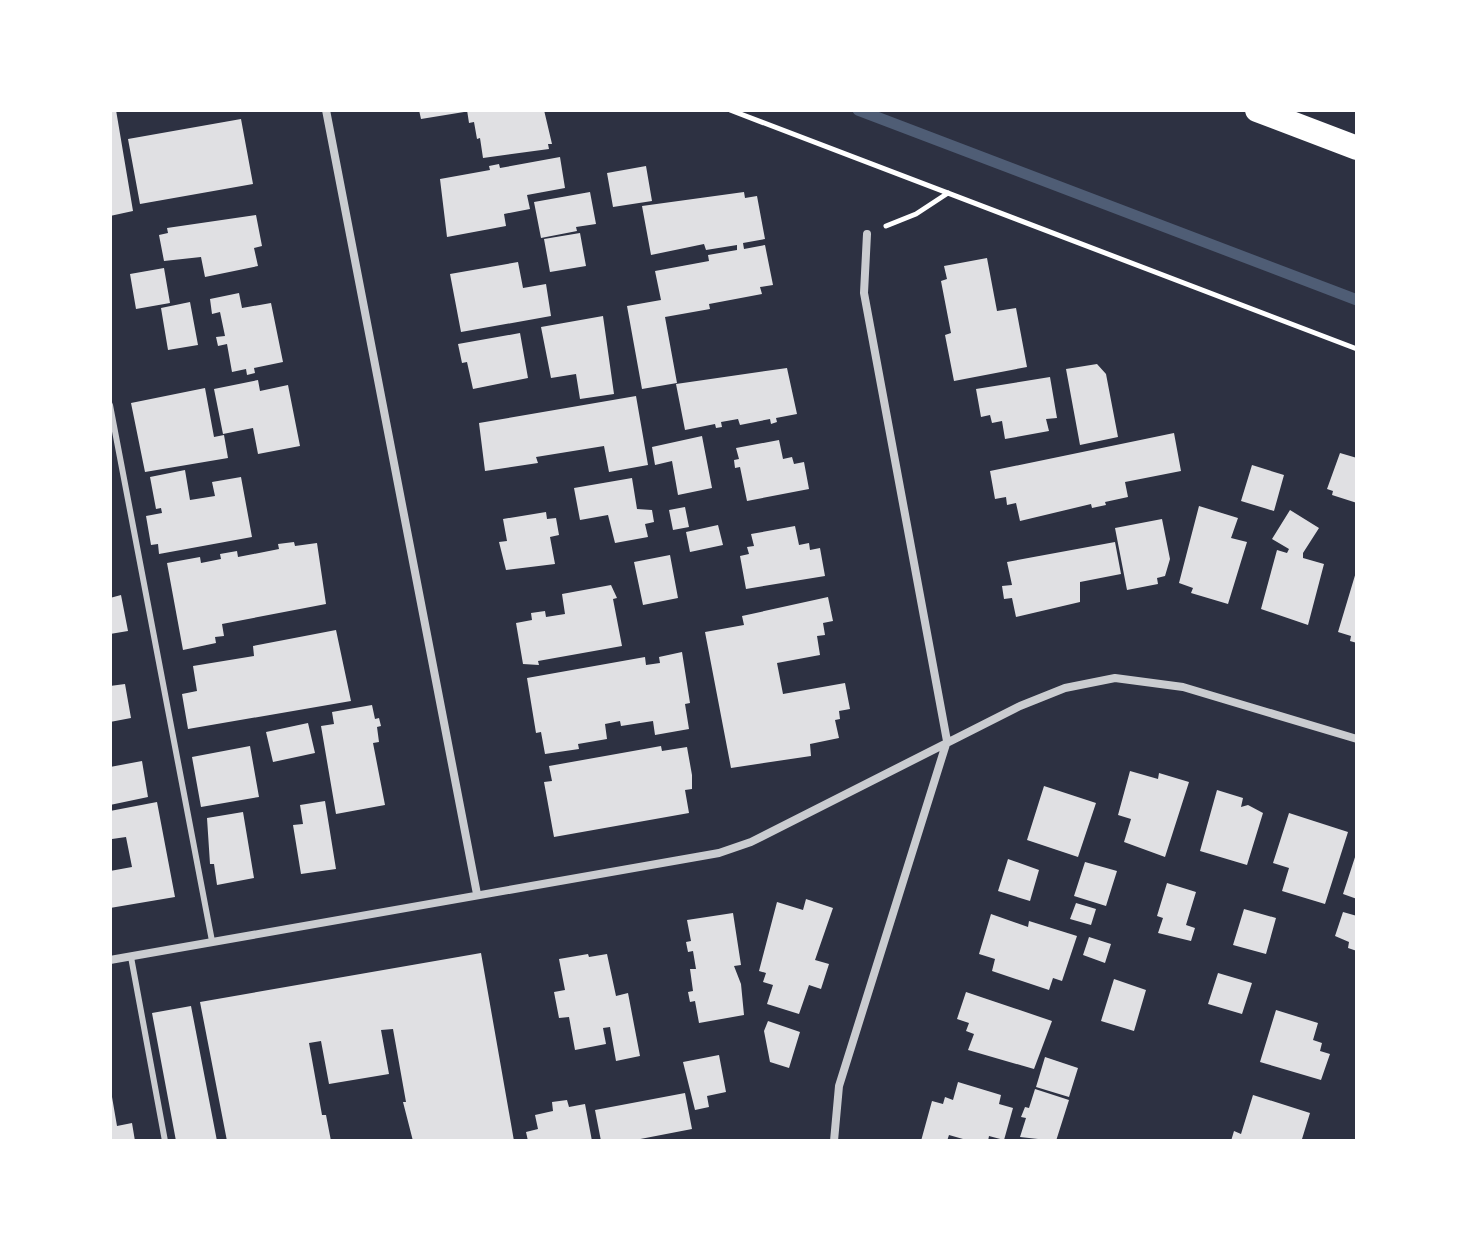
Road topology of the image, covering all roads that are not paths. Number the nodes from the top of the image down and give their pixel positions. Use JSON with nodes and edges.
{"nodes":[{"id":1,"x":326,"y":110,"type":"edge"},
{"id":2,"x":1257,"y":110,"type":"edge"},
{"id":3,"x":1357,"y":148,"type":"edge"},
{"id":4,"x":867,"y":234,"type":"road end"},
{"id":5,"x":110,"y":405,"type":"edge"},
{"id":6,"x":1357,"y":739,"type":"edge"},
{"id":7,"x":947,"y":741,"type":"junction"},
{"id":8,"x":477,"y":894,"type":"junction"},
{"id":9,"x":212,"y":941,"type":"junction"},
{"id":10,"x":131,"y":957,"type":"junction"},
{"id":11,"x":110,"y":960,"type":"edge"},
{"id":12,"x":165,"y":1141,"type":"edge"},
{"id":13,"x":834,"y":1141,"type":"edge"}],
"edges":[{"from":1,"to":8,"type":"street"},
{"from":2,"to":3,"type":"highway"},
{"from":4,"to":7,"type":"street"},
{"from":5,"to":9,"type":"lane"},
{"from":6,"to":7,"type":"street"},
{"from":7,"to":8,"type":"street"},
{"from":7,"to":13,"type":"street"},
{"from":8,"to":9,"type":"street"},
{"from":9,"to":10,"type":"street"},
{"from":10,"to":11,"type":"street"},
{"from":10,"to":12,"type":"lane"}]}
